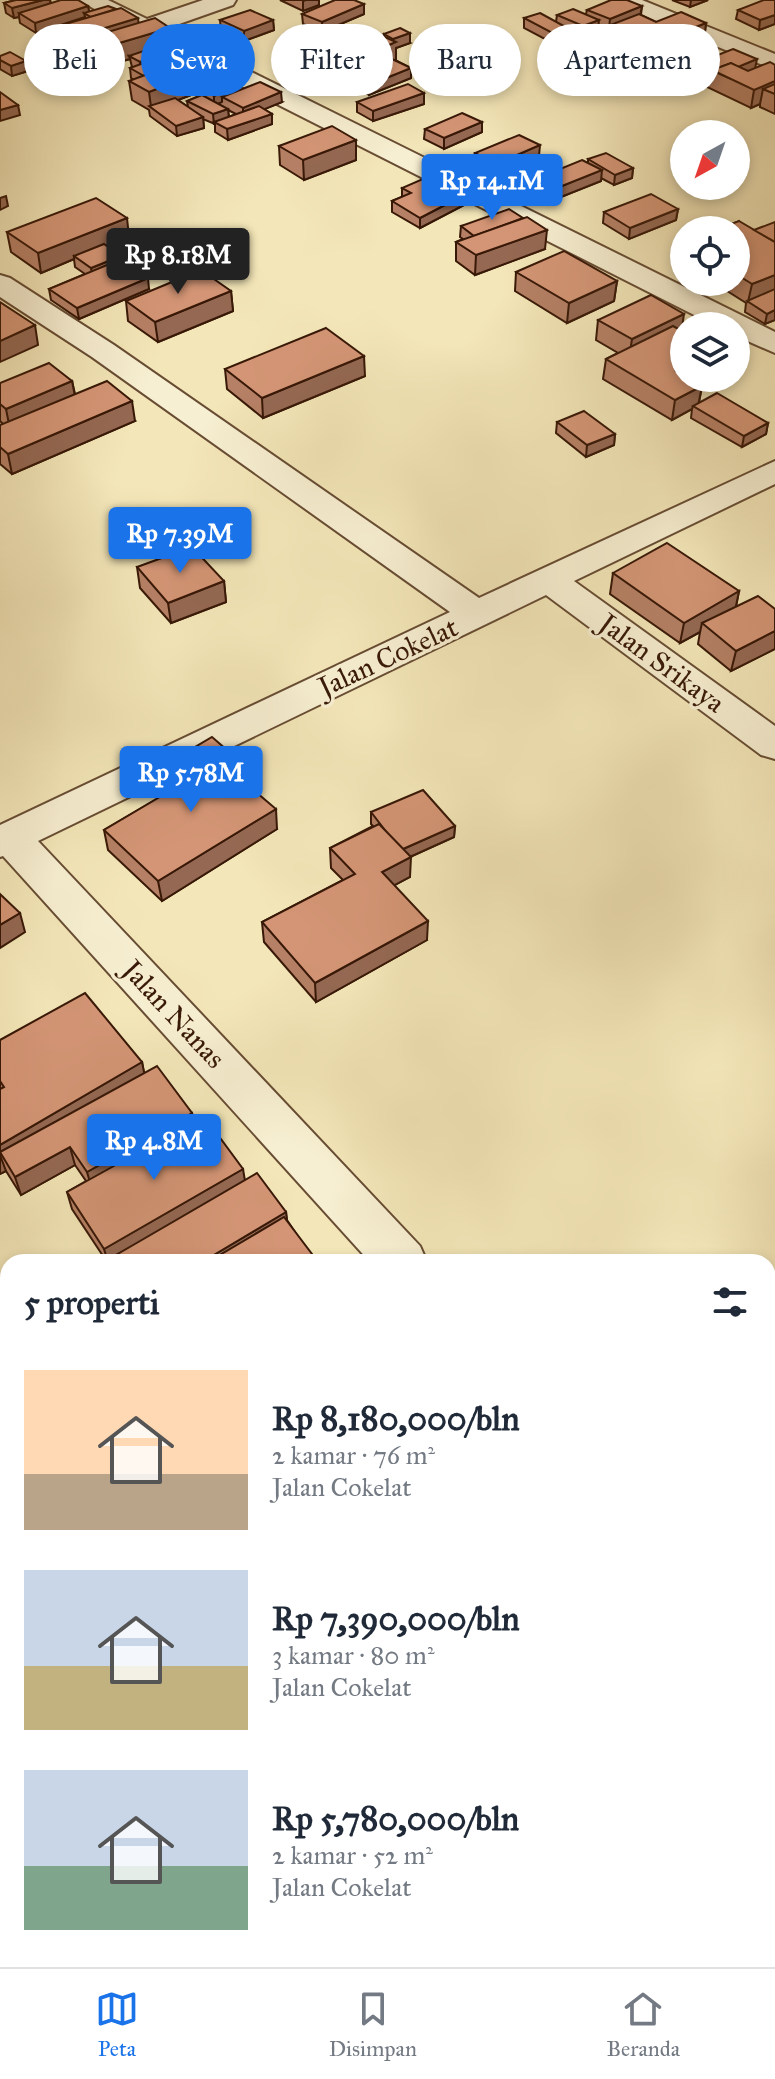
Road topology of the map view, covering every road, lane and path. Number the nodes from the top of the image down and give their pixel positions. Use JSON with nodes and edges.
{"nodes":[{"id":1,"x":90,"y":0,"type":"edge"},
{"id":2,"x":225,"y":0,"type":"edge"},
{"id":3,"x":622,"y":0,"type":"edge"},
{"id":4,"x":156,"y":24,"type":"edge"},
{"id":5,"x":141,"y":26,"type":"edge"},
{"id":6,"x":775,"y":63,"type":"edge"},
{"id":7,"x":255,"y":84,"type":"edge"},
{"id":8,"x":0,"y":284,"type":"edge"},
{"id":9,"x":775,"y":344,"type":"edge"},
{"id":10,"x":775,"y":471,"type":"edge"},
{"id":11,"x":549,"y":580,"type":"junction"},
{"id":12,"x":477,"y":614,"type":"junction"},
{"id":13,"x":775,"y":745,"type":"edge"},
{"id":14,"x":5,"y":840,"type":"edge"},
{"id":15,"x":394,"y":1254,"type":"edge"}],
"edges":[{"from":1,"to":5,"type":"street"},
{"from":2,"to":4,"type":"street"},
{"from":3,"to":6,"type":"street"},
{"from":7,"to":9,"type":"street"},
{"from":8,"to":12,"type":"street"},
{"from":10,"to":11,"type":"street","name":"Jalan Cokelat"},
{"from":11,"to":12,"type":"street","name":"Jalan Cokelat"},
{"from":11,"to":13,"type":"street","name":"Jalan Srikaya"},
{"from":12,"to":14,"type":"street","name":"Jalan Cokelat"},
{"from":14,"to":15,"type":"street","name":"Jalan Nanas"}]}
